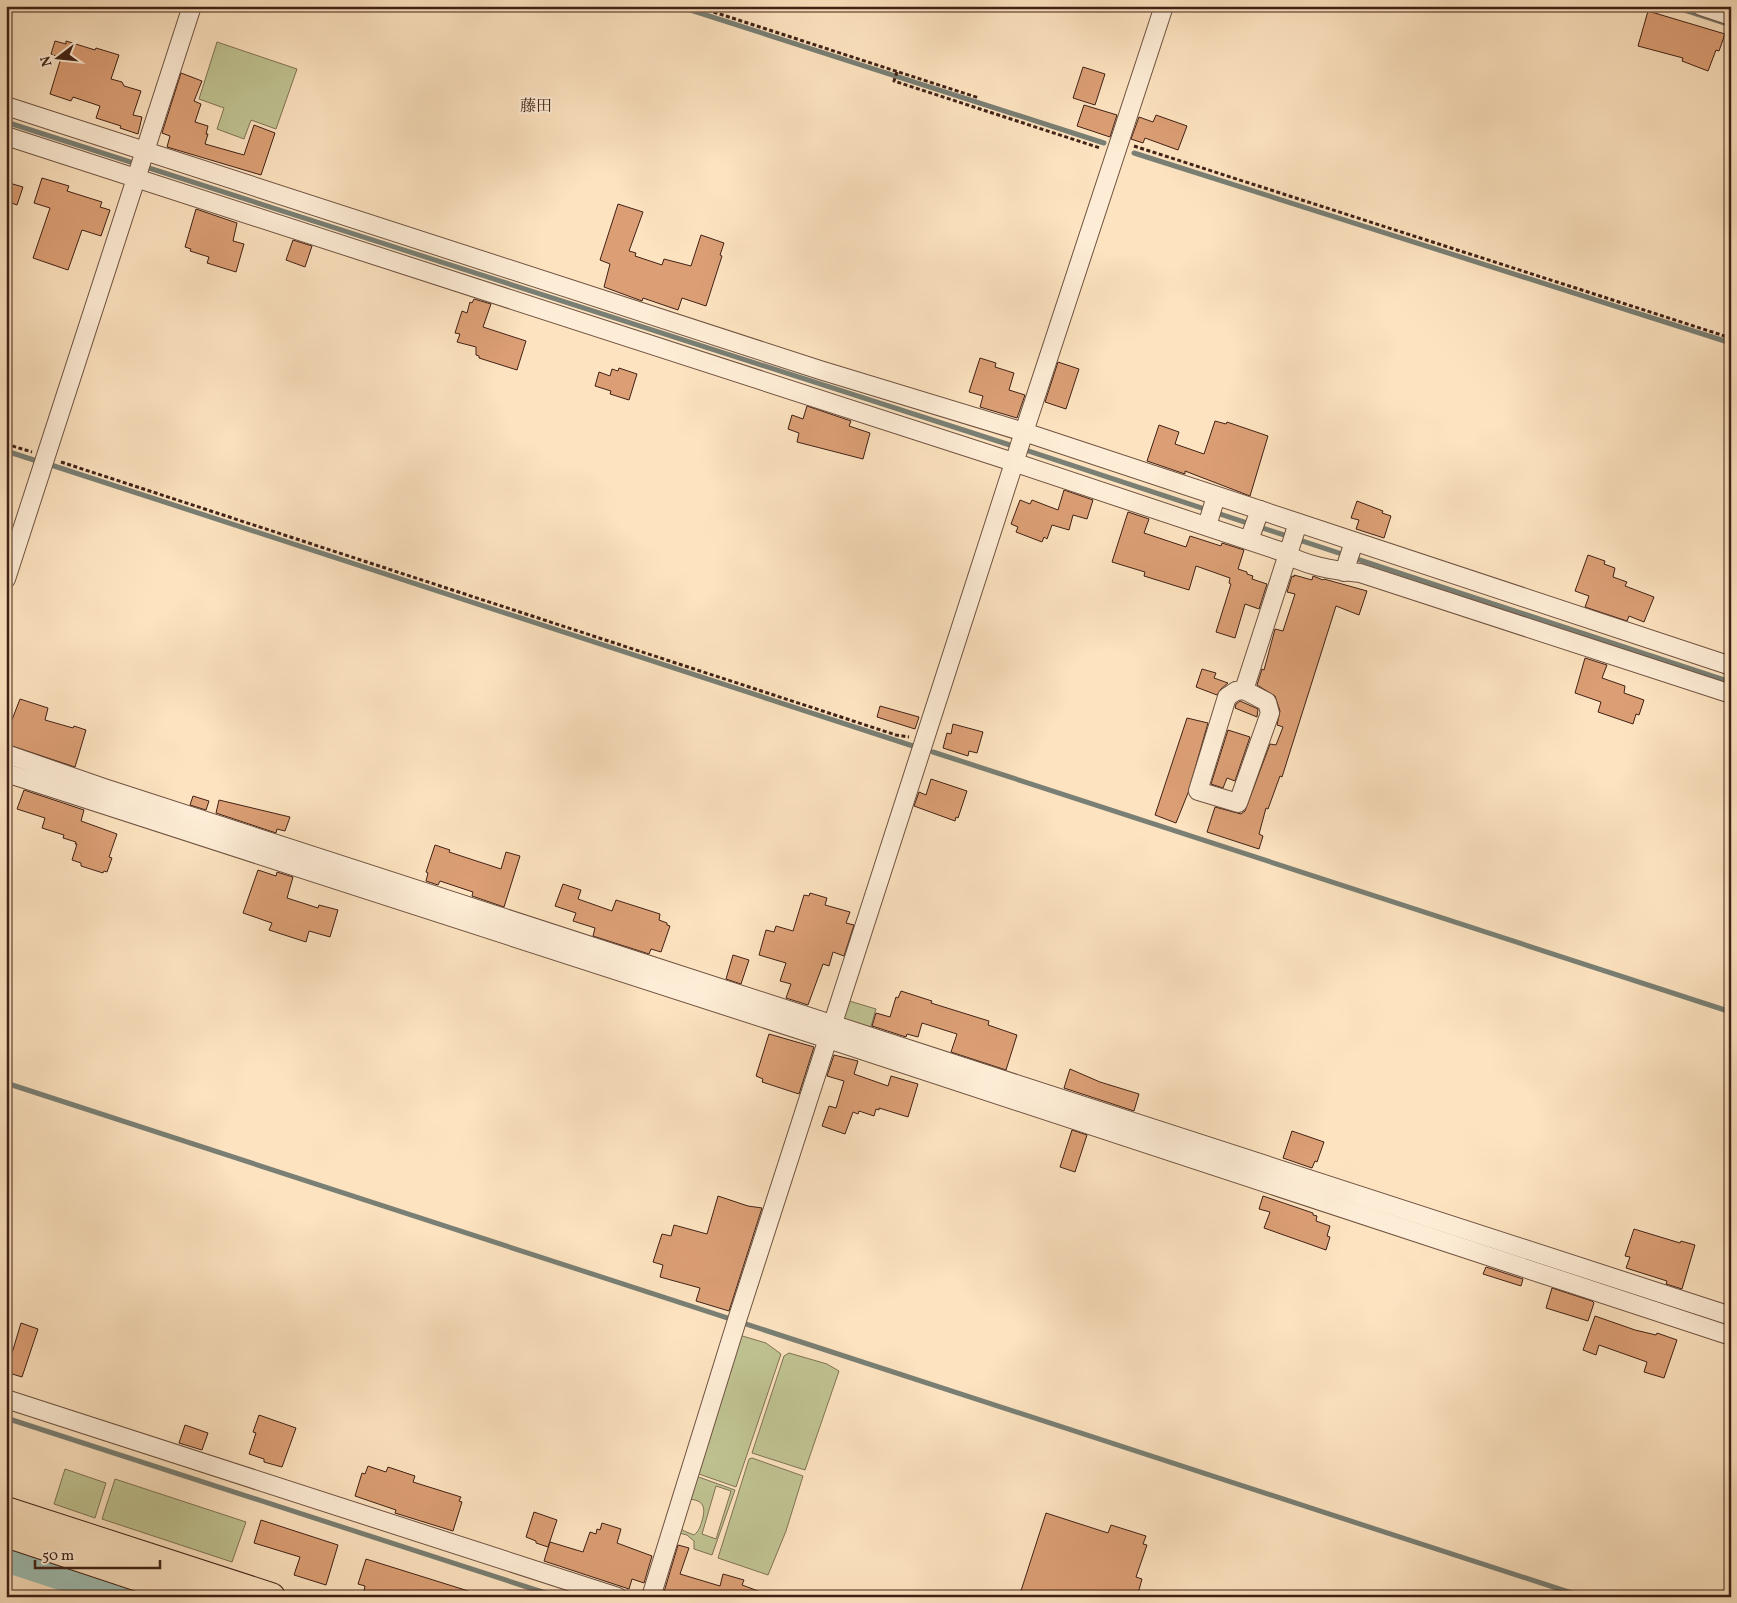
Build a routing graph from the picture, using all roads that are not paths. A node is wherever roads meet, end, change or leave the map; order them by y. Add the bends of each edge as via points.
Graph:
1 (192, 6) edge
2 (1164, 6) edge
3 (1701, 6) edge
4 (1731, 16) edge
5 (6, 106) edge
6 (6, 136) edge
7 (140, 164) junction
8 (1019, 447) junction
9 (1212, 511) junction
10 (1254, 525) junction
11 (1293, 538) junction
12 (1349, 557) junction
13 (6, 579) edge
14 (1731, 666) edge
15 (1244, 690) junction
16 (1731, 694) edge
17 (6, 754) edge
18 (6, 773) edge
19 (830, 1032) junction
20 (1731, 1316) edge
21 (1731, 1336) edge
22 (6, 1399) edge
23 (6, 1511) edge
24 (6, 1534) edge
25 (198, 1597) edge
26 (271, 1597) edge
27 (618, 1597) edge
28 (651, 1597) edge

1 - 7 street
2 - 8 street
3 - 4 street
5 - 7 street
6 - 7 street
7 - 8 street
7 - 8 street via 820,370
7 - 13 street
8 - 9 street
8 - 9 street
8 - 19 street
9 - 10 street
9 - 10 street
10 - 11 street
10 - 11 street via 1280,551
11 - 12 street
11 - 12 street via 1317,567
11 - 15 street
12 - 14 street
12 - 16 street via 1360,573
15 - 15 street via 1227,696 1198,791 1238,803 1270,713 1267,702
17 - 19 street
18 - 19 street
19 - 20 street
19 - 21 street
19 - 28 street
22 - 27 street
23 - 26 highway
24 - 25 highway

